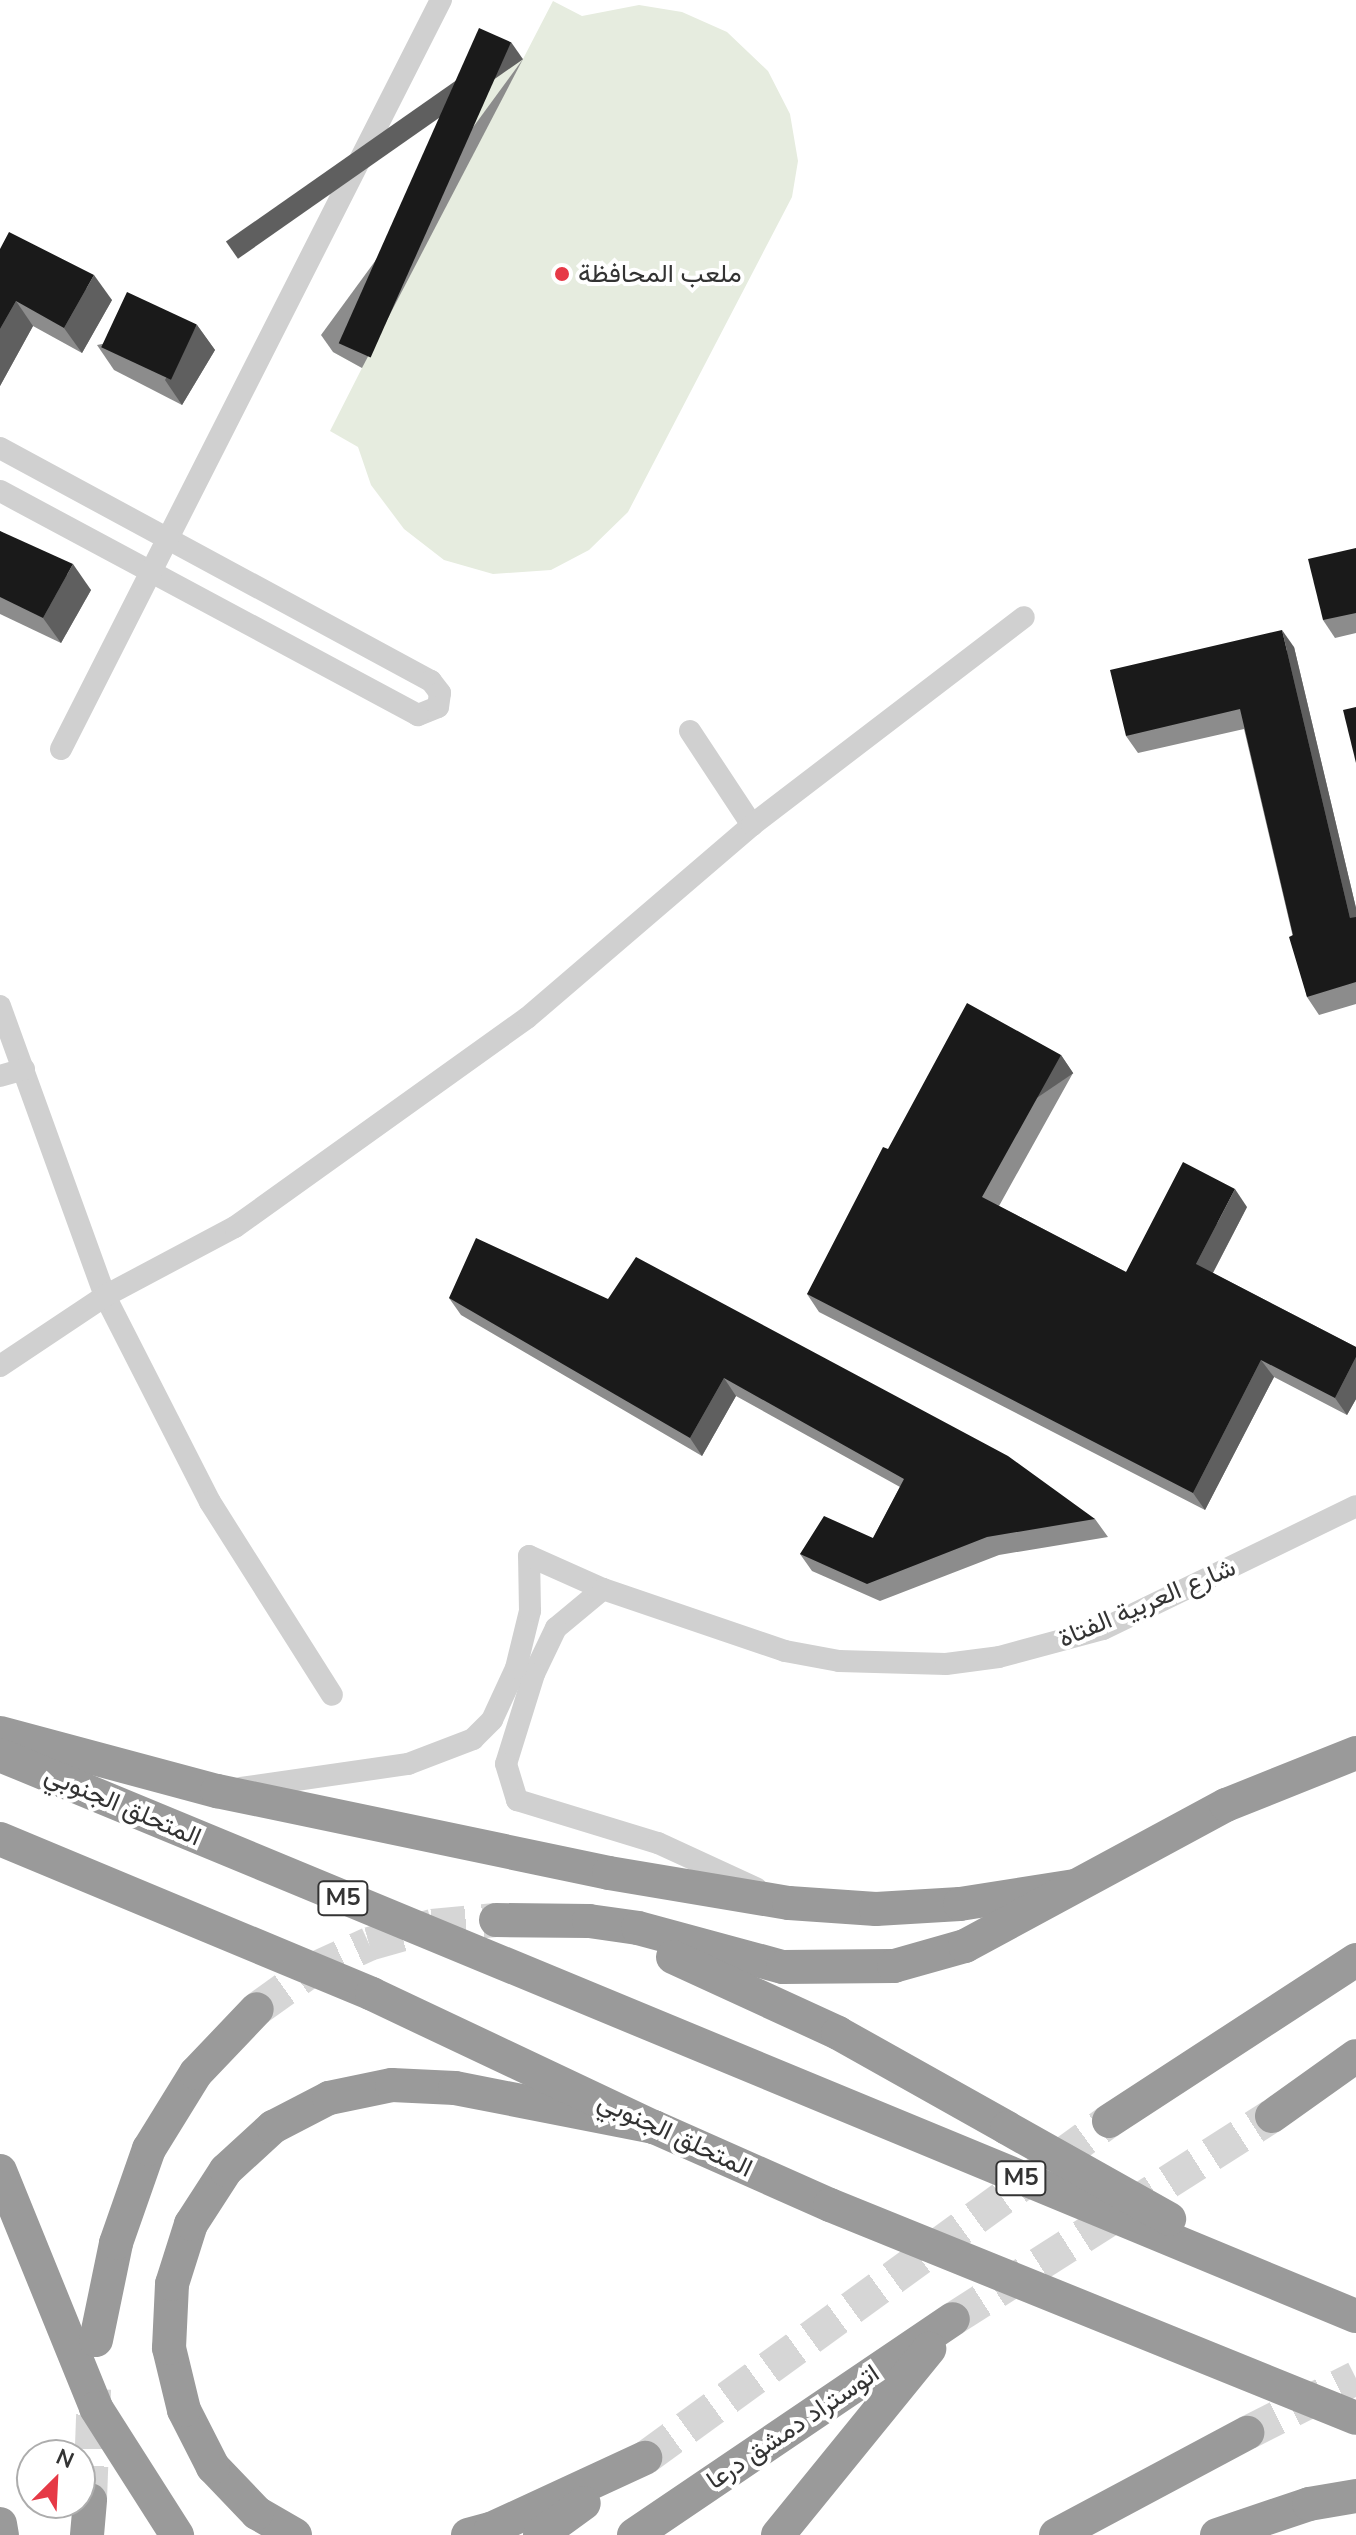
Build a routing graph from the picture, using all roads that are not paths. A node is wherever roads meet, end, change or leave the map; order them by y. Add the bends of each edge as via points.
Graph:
1 (441, 0) edge
2 (0, 448) edge
3 (0, 491) edge
4 (168, 542) junction
5 (152, 574) junction
6 (1024, 617) dead end
7 (690, 731) dead end
8 (61, 749) dead end
9 (752, 825) junction
10 (0, 1006) edge
11 (24, 1069) junction
12 (0, 1076) edge
13 (105, 1296) junction
14 (0, 1366) edge
15 (1356, 1506) edge
16 (603, 1589) junction
17 (525, 1671) junction
18 (332, 1695) dead end
19 (0, 1733) edge
20 (1356, 1753) edge
21 (0, 1755) edge
22 (1356, 1759) edge
23 (1316, 1771) junction
24 (217, 1791) junction
25 (0, 1839) edge
26 (1075, 1886) junction
27 (789, 1903) junction
28 (496, 1920) tunnel mouth
29 (589, 1921) junction
30 (1356, 1960) edge
31 (257, 2009) tunnel mouth
32 (1356, 2056) edge
33 (1272, 2116) tunnel mouth
34 (1109, 2121) tunnel mouth
35 (654, 2127) junction
36 (0, 2171) edge
37 (1276, 2283) junction
38 (1356, 2316) edge
39 (96, 2340) dead end
40 (1356, 2418) edge
41 (1247, 2433) tunnel mouth
42 (1356, 2496) edge
43 (0, 2524) edge
44 (2, 2535) edge
45 (177, 2535) edge
46 (295, 2535) edge
47 (468, 2535) edge
48 (540, 2535) edge
49 (634, 2535) edge
50 (778, 2535) edge
51 (1057, 2535) edge
52 (1217, 2535) edge

1 - 4 street
2 - 4 street
3 - 5 street
4 - 5 street
4 - 5 street via 431,681 440,693 438,707 418,715
5 - 8 street
6 - 9 street
7 - 9 street
9 - 13 street via 527,1018 235,1227
10 - 11 street
11 - 12 street
11 - 13 street
13 - 14 street
13 - 18 street via 210,1502
15 - 16 street, شارع العربية الفتاة via 1103,1629 1025,1651 946,1664 892,1665 785,1651
16 - 17 street, شارع العربية الفتاة via 556,1628
16 - 17 street, شارع العربية الفتاة via 529,1556
17 - 24 street, شارع العربية الفتاة via 473,1739 440,1754 374,1771
17 - 27 street, شارع العربية الفتاة via 506,1764 517,1800 658,1843
19 - 24 highway
20 - 23 highway
21 - 37 highway, المتحلق الجنوبي / M5, bridge
22 - 23 highway
23 - 26 highway via 1226,1805
24 - 27 highway via 609,1873
25 - 35 highway, المتحلق الجنوبي, bridge via 372,1994
26 - 27 highway via 960,1904 876,1909
26 - 29 highway via 965,1946 857,1970 783,1967 638,1928
28 - 29 highway
29 - 37 highway, bridge via 838,2033
30 - 34 highway
31 - 39 highway via 196,2073 149,2149 116,2243
32 - 33 highway
35 - 40 highway, المتحلق الجنوبي, bridge via 830,2205
35 - 46 highway via 455,2088 392,2085 329,2098 287,2120 226,2170 191,2224 172,2284 169,2348 184,2410 213,2467 257,2513
36 - 45 highway via 96,2408
37 - 38 highway, المتحلق الجنوبي / M5, bridge
41 - 51 highway
42 - 52 highway via 1257,2519
43 - 44 highway
47 - 48 highway via 645,2458
49 - 50 highway, اتوستراد دمشق درعا via 953,2319

